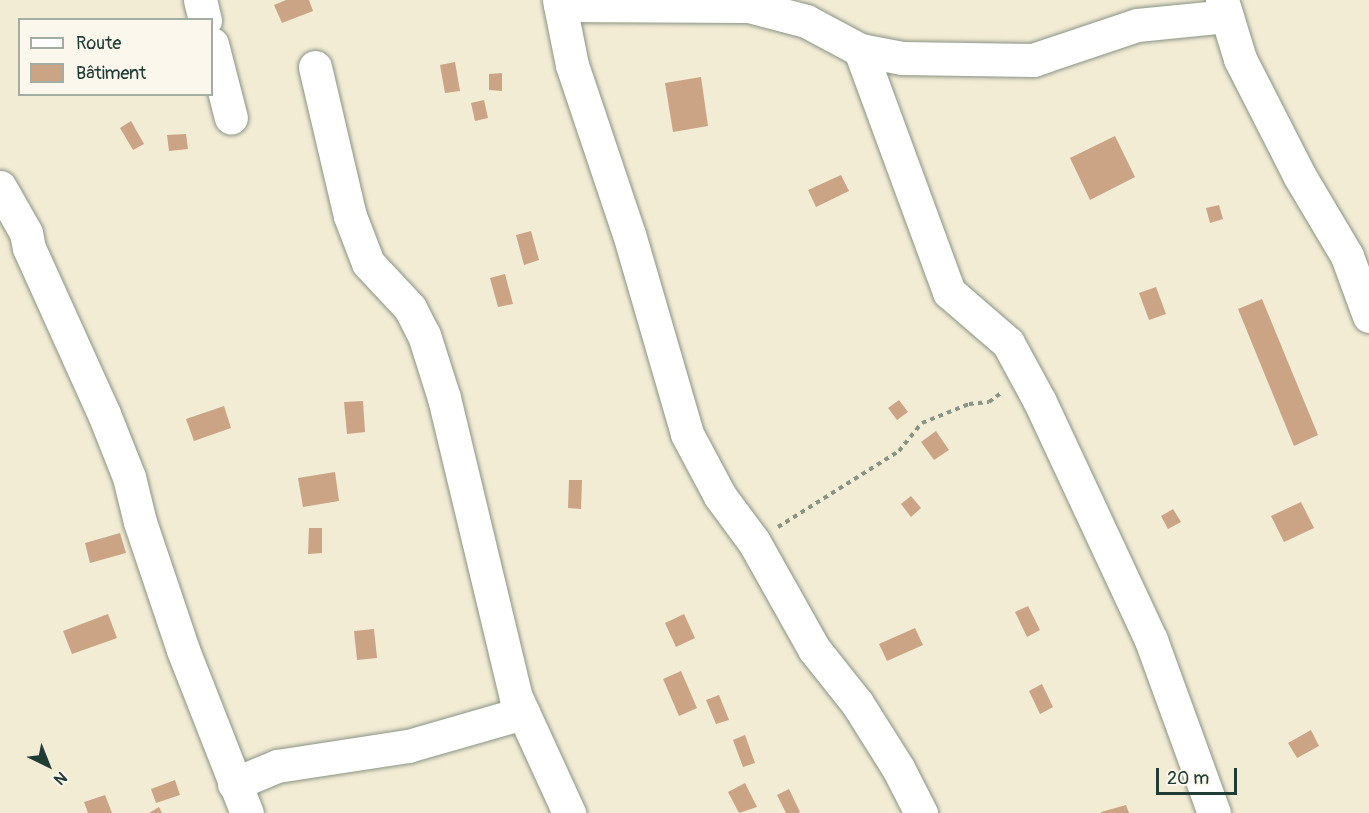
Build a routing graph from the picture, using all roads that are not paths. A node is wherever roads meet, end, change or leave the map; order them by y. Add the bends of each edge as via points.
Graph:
1 (200, 0) edge
2 (559, 2) edge
3 (1224, 8) edge
4 (204, 18) edge
5 (213, 48) edge
6 (860, 50) junction
7 (315, 67) dead end
8 (231, 118) dead end
9 (0, 187) edge
10 (1369, 316) edge
11 (523, 713) junction
12 (240, 799) edge
13 (569, 813) edge
14 (921, 813) edge
15 (1214, 813) edge

1 - 4 street
2 - 6 street via 749,6 806,21
2 - 14 street via 572,65 629,234 687,434 720,496 754,542 794,616 857,703
3 - 6 street via 1137,25 1033,60 902,58
3 - 10 street via 1240,59 1299,175 1347,256
5 - 8 street
6 - 15 street via 949,292 1008,344 1026,374 1151,640
7 - 11 street via 350,216 368,263 410,308 424,335 444,398 502,644
9 - 12 street via 26,233 129,477 183,650
11 - 12 street via 408,746 277,766
11 - 13 street

